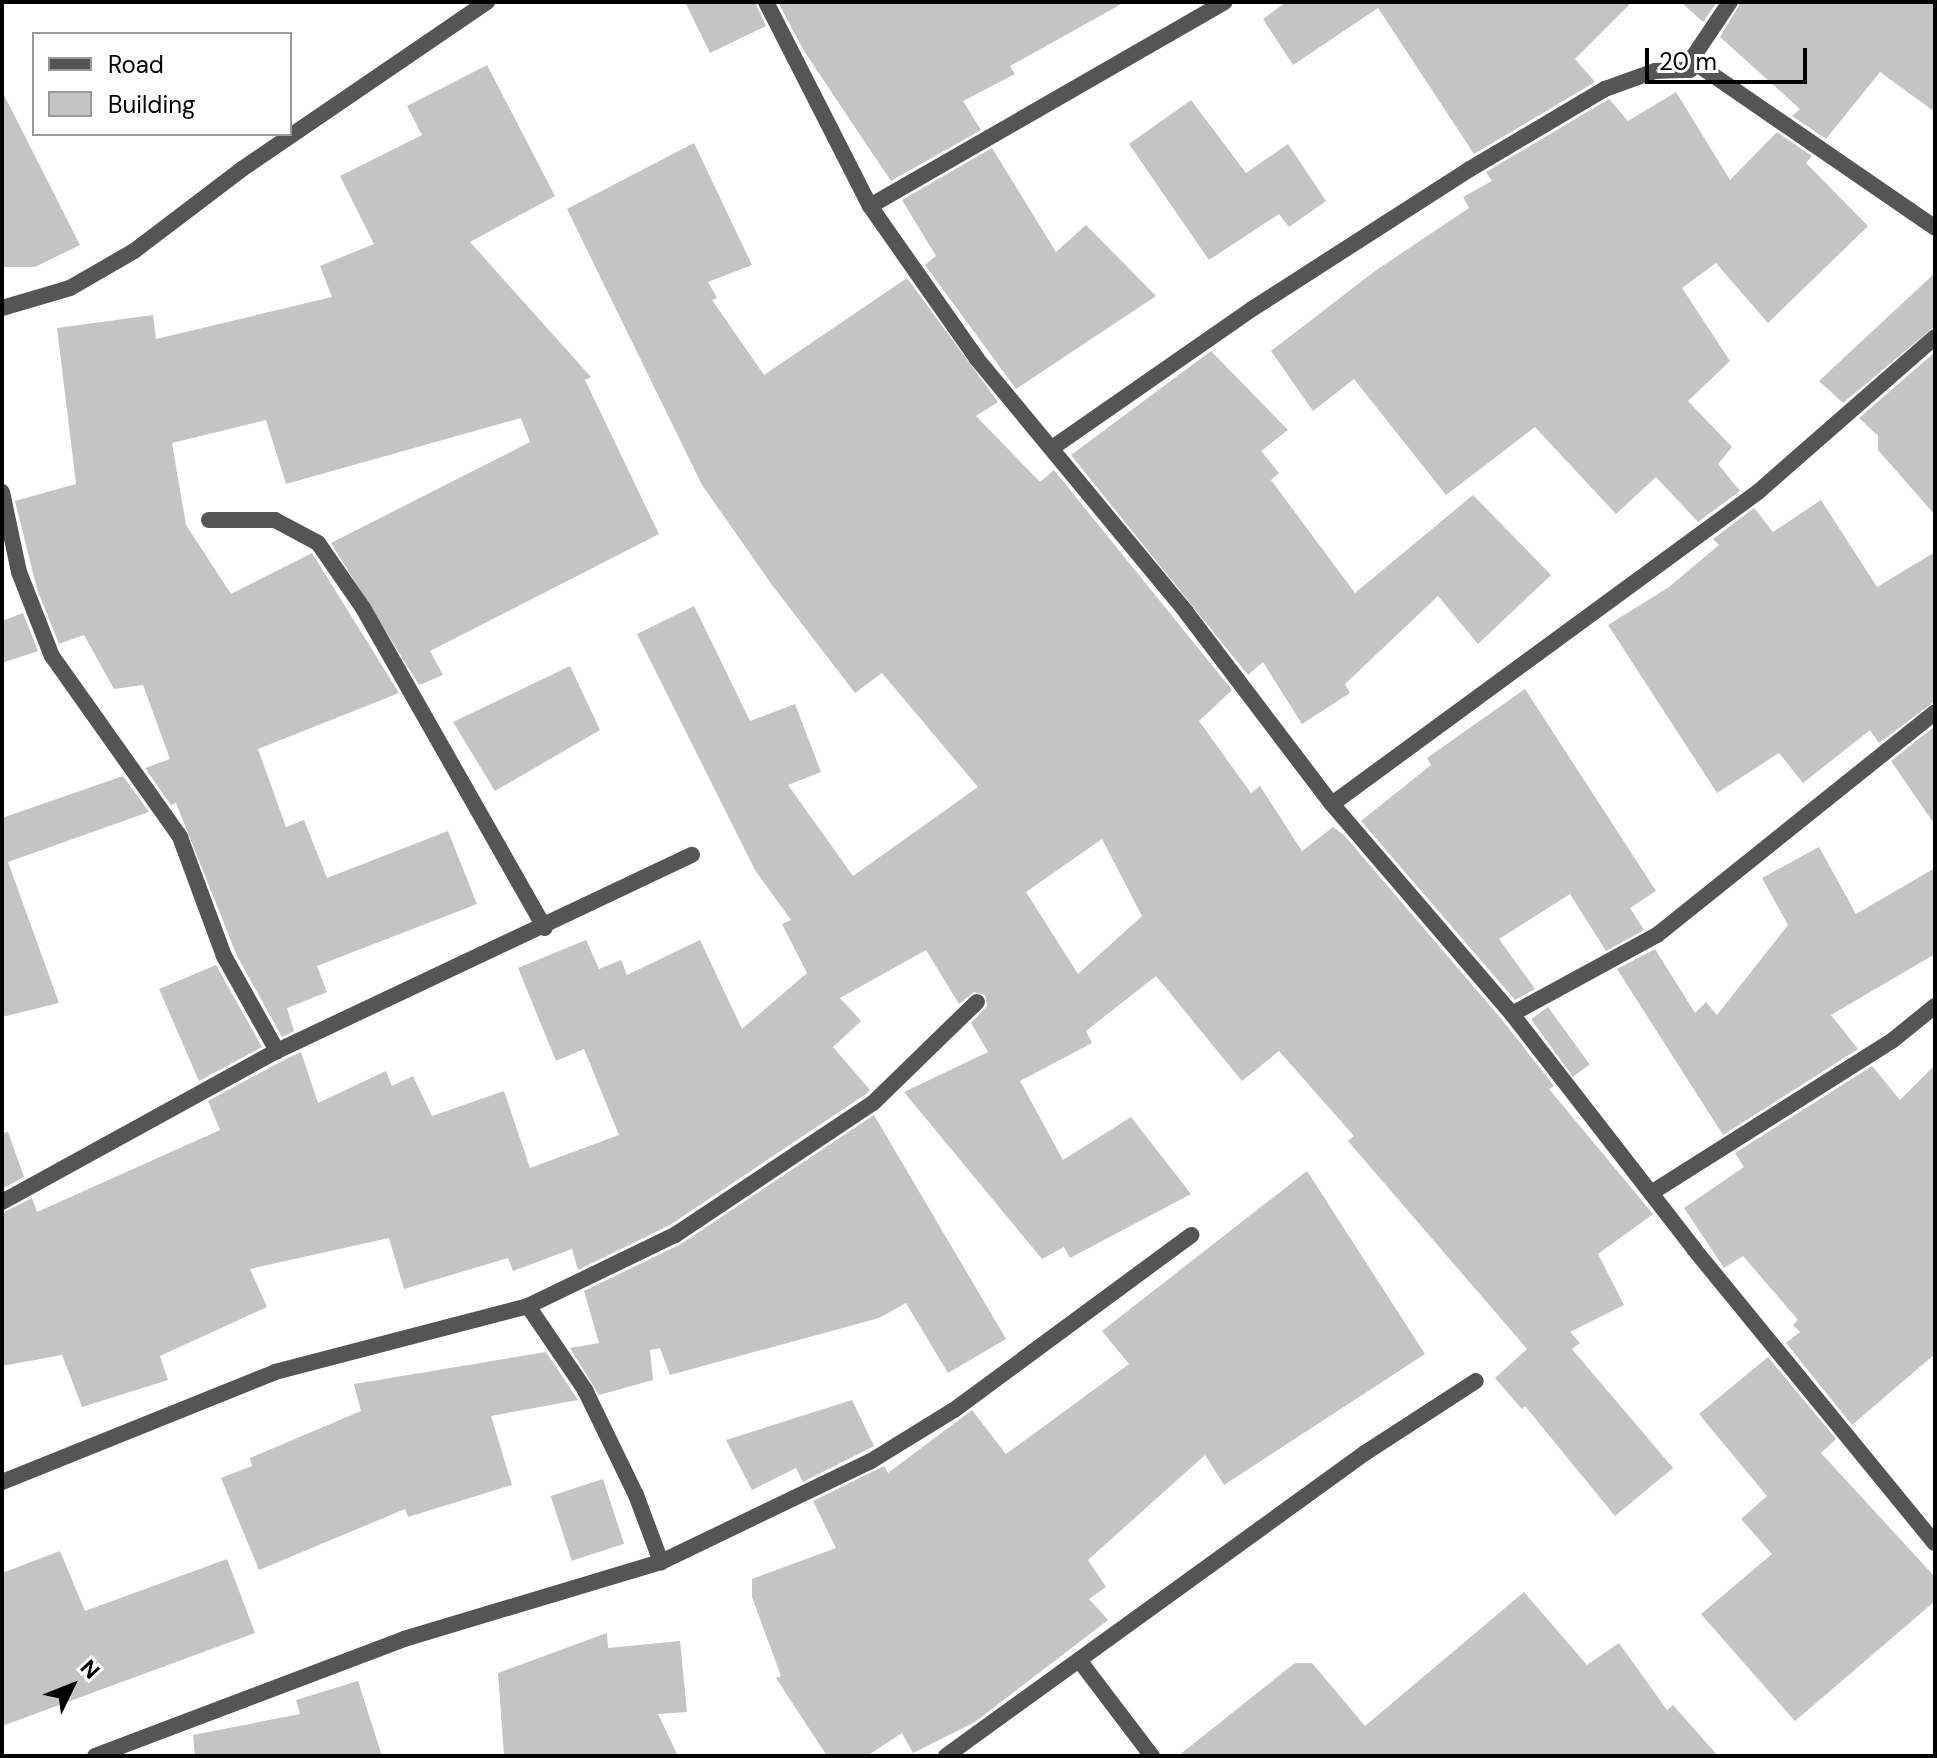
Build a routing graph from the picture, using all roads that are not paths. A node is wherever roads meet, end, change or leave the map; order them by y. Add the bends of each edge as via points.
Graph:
1 (487, 2) edge
2 (766, 2) edge
3 (1225, 2) edge
4 (1730, 2) edge
5 (1691, 60) junction
6 (292, 135) edge
7 (290, 136) edge
8 (870, 206) junction
9 (1935, 228) edge
10 (2, 308) edge
11 (1935, 337) edge
12 (1052, 448) junction
13 (2, 492) edge
14 (209, 520) dead end
15 (1935, 712) edge
16 (1332, 804) junction
17 (692, 855) dead end
18 (545, 928) junction
19 (977, 1002) dead end
20 (1935, 1006) edge
21 (1512, 1014) junction
22 (277, 1051) junction
23 (1651, 1193) junction
24 (2, 1202) edge
25 (1191, 1235) dead end
26 (528, 1306) junction
27 (1476, 1381) dead end
28 (2, 1482) edge
29 (1935, 1543) edge
30 (661, 1562) junction
31 (1079, 1660) junction
32 (95, 1756) edge
33 (946, 1756) edge
34 (1152, 1756) edge

1 - 6 street
2 - 8 street
3 - 8 street
4 - 5 street
5 - 9 street
5 - 12 street via 1690,70 1655,71 1605,89 1470,169 1252,309
7 - 10 street via 134,251 70,288
8 - 12 street via 977,359
11 - 16 street via 1758,492
12 - 16 street
13 - 22 street via 19,572 52,656 180,837 224,956
14 - 18 street via 275,520 318,543 363,608
15 - 21 street via 1657,935
16 - 21 street
17 - 18 street
18 - 22 street
19 - 26 street via 873,1103 675,1235
20 - 23 street via 1893,1040
21 - 23 street
22 - 24 street
23 - 29 street
25 - 30 street via 954,1410 895,1447
26 - 28 street via 275,1372
26 - 30 street via 585,1390 636,1495
27 - 31 street via 1365,1453
30 - 32 street via 404,1639
31 - 33 street
31 - 34 street

